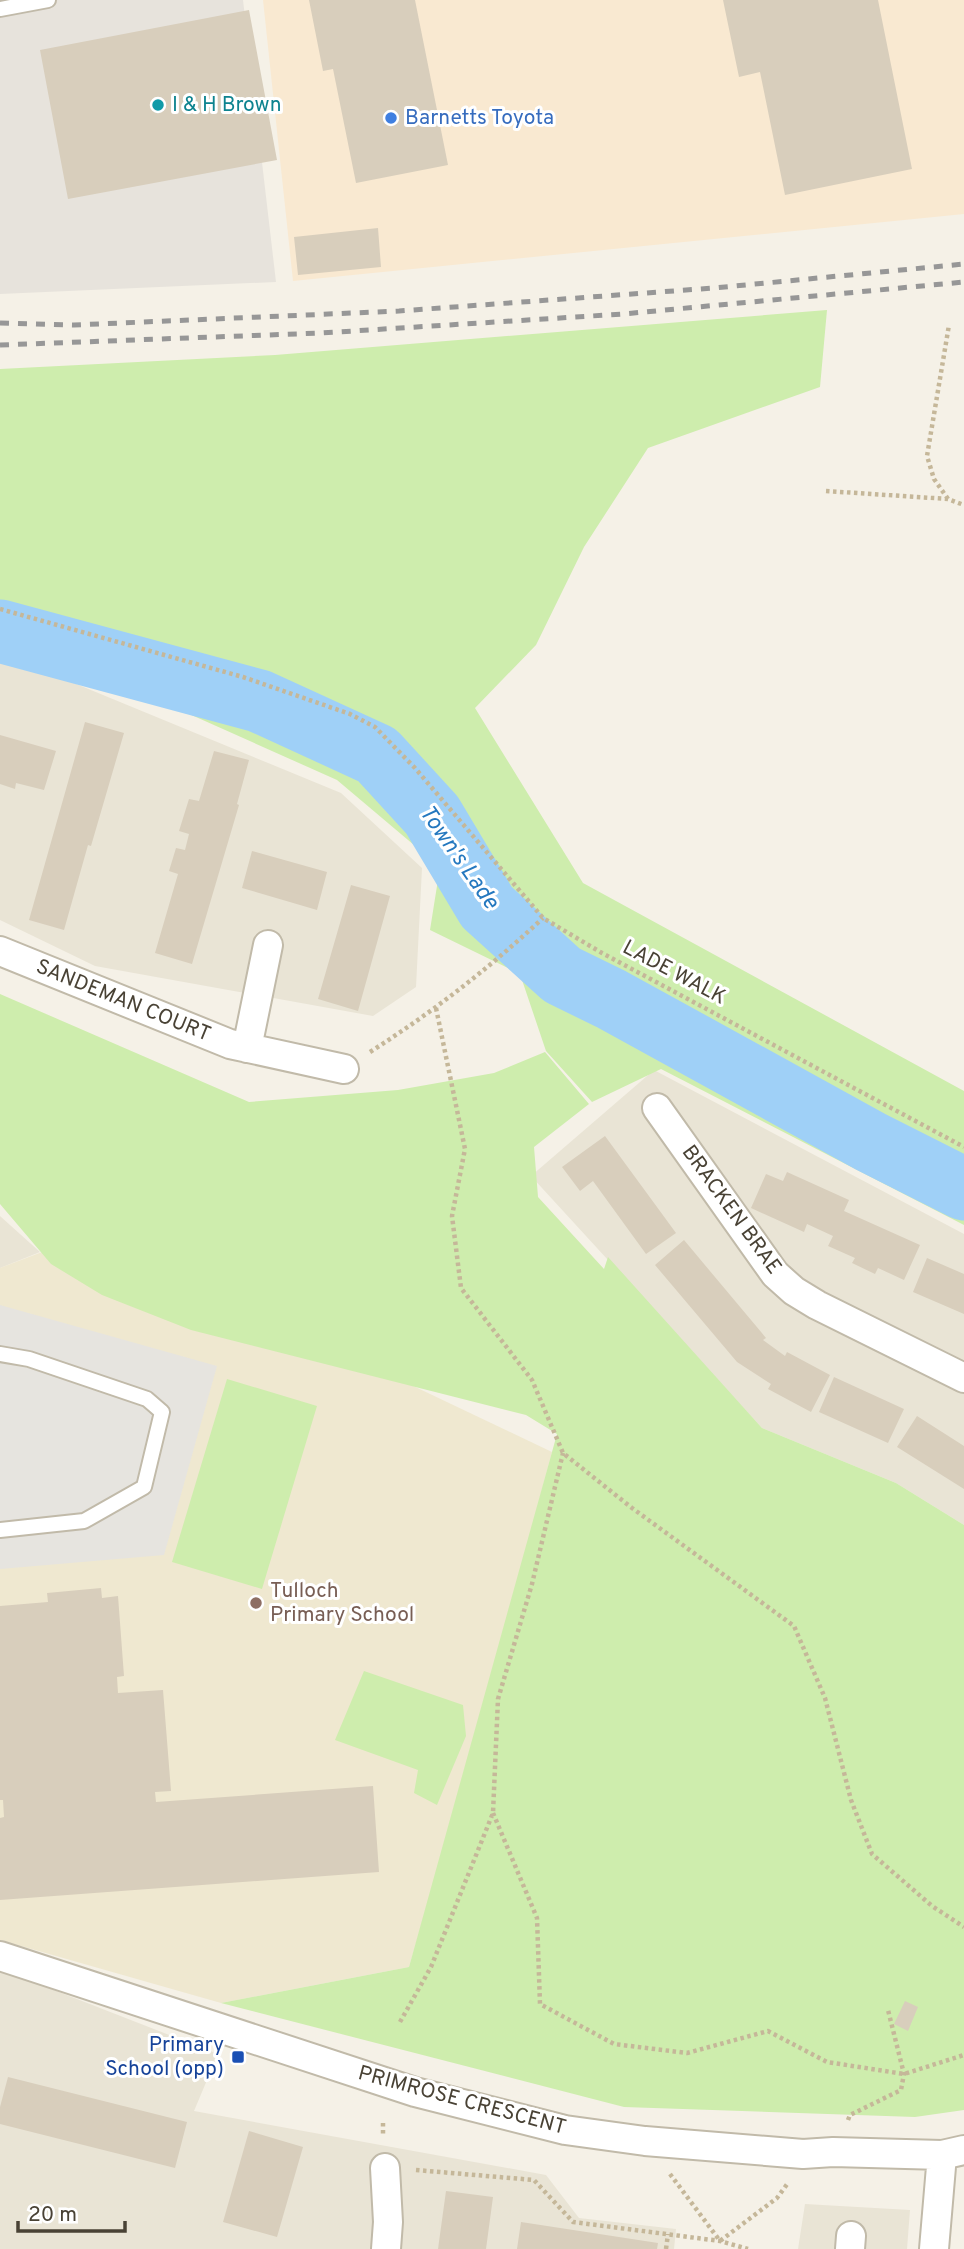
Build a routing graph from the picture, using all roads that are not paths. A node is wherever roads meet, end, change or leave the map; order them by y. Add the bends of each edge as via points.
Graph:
1 (48, 0) edge
2 (0, 9) edge
3 (268, 945) dead end
4 (0, 951) edge
5 (247, 1048) junction
6 (344, 1069) road end
7 (657, 1108) dead end
8 (0, 1354) edge
9 (964, 1378) edge
10 (0, 1530) edge
11 (0, 1956) edge
12 (953, 2152) edge
13 (386, 2168) road end
14 (386, 2249) edge
15 (934, 2249) edge

1 - 2 lane
3 - 5 street
4 - 5 street, SANDEMAN COURT
5 - 6 street, SANDEMAN COURT
7 - 9 street, BRACKEN BRAE via 775,1274 794,1291
8 - 10 lane via 29,1359 147,1399 162,1412 144,1487 84,1521
11 - 12 street, PRIMROSE CRESCENT via 415,2092 565,2130 803,2154
12 - 15 street
13 - 14 street

